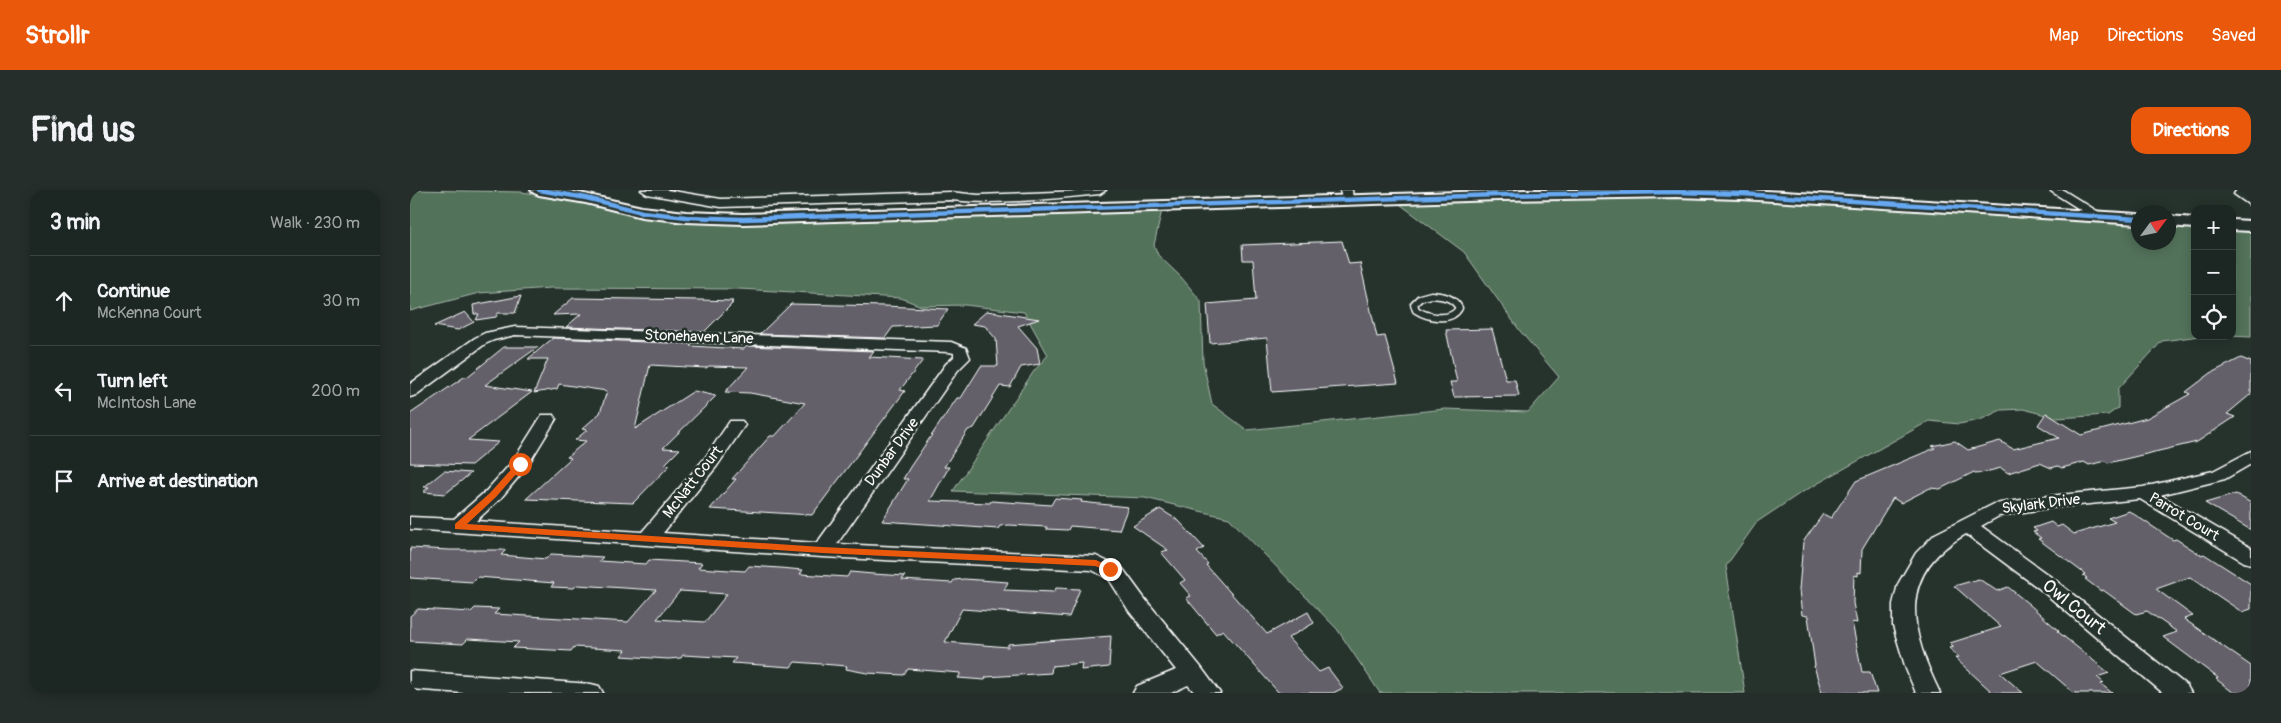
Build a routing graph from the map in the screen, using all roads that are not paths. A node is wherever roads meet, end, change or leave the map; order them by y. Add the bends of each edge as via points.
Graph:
1 (539, 190) edge
2 (648, 190) edge
3 (1100, 190) edge
4 (2055, 190) edge
5 (2251, 193) edge
6 (998, 194) edge
7 (1041, 194) edge
8 (837, 195) edge
9 (1346, 195) edge
10 (711, 202) junction
11 (2251, 202) edge
12 (2099, 216) junction
13 (686, 217) junction
14 (2131, 218) edge
15 (2176, 221) edge
16 (2191, 222) edge
17 (2236, 225) edge
18 (2251, 226) edge
19 (1438, 295) joint
20 (963, 354) joint
21 (418, 380) edge
22 (410, 392) edge
23 (548, 419) dead end
24 (736, 425) dead end
25 (2251, 456) edge
26 (2143, 493) junction
27 (410, 523) edge
28 (1966, 525) junction
29 (459, 526) junction
30 (648, 538) junction
31 (822, 550) junction
32 (2251, 557) edge
33 (1192, 672) junction
34 (410, 680) edge
35 (591, 693) edge
36 (1145, 693) edge
37 (1208, 693) edge
38 (1928, 693) edge
39 (2179, 693) edge

1 - 13 street via 642,212
2 - 10 street
3 - 7 street
4 - 12 street
5 - 11 street via 2240,194
6 - 7 street
6 - 8 street
8 - 10 street
9 - 12 street via 1676,192
9 - 13 street via 786,218
10 - 13 street
12 - 14 street
15 - 16 street
17 - 18 street
19 - 19 lane via 1420,298 1414,307 1432,317 1447,317 1457,312 1456,301
20 - 21 street, Stonehaven Lane via 951,347 515,331 485,338 443,368
20 - 31 street, Dunbar Drive
21 - 22 street, Stonehaven Lane
23 - 29 street via 520,464
24 - 30 street, McNatt Court via 711,462
25 - 26 street, Skylark Drive via 2219,475
26 - 28 street, Skylark Drive via 2000,508
26 - 32 street, Parrot Court
27 - 29 street
28 - 38 street, Skylark Drive via 1942,539 1923,558 1908,584 1904,626
28 - 39 street, Owl Court via 2050,587
29 - 30 street
30 - 31 street
31 - 33 street via 1096,563 1110,569 1120,580
33 - 36 street
33 - 37 street
34 - 35 street

